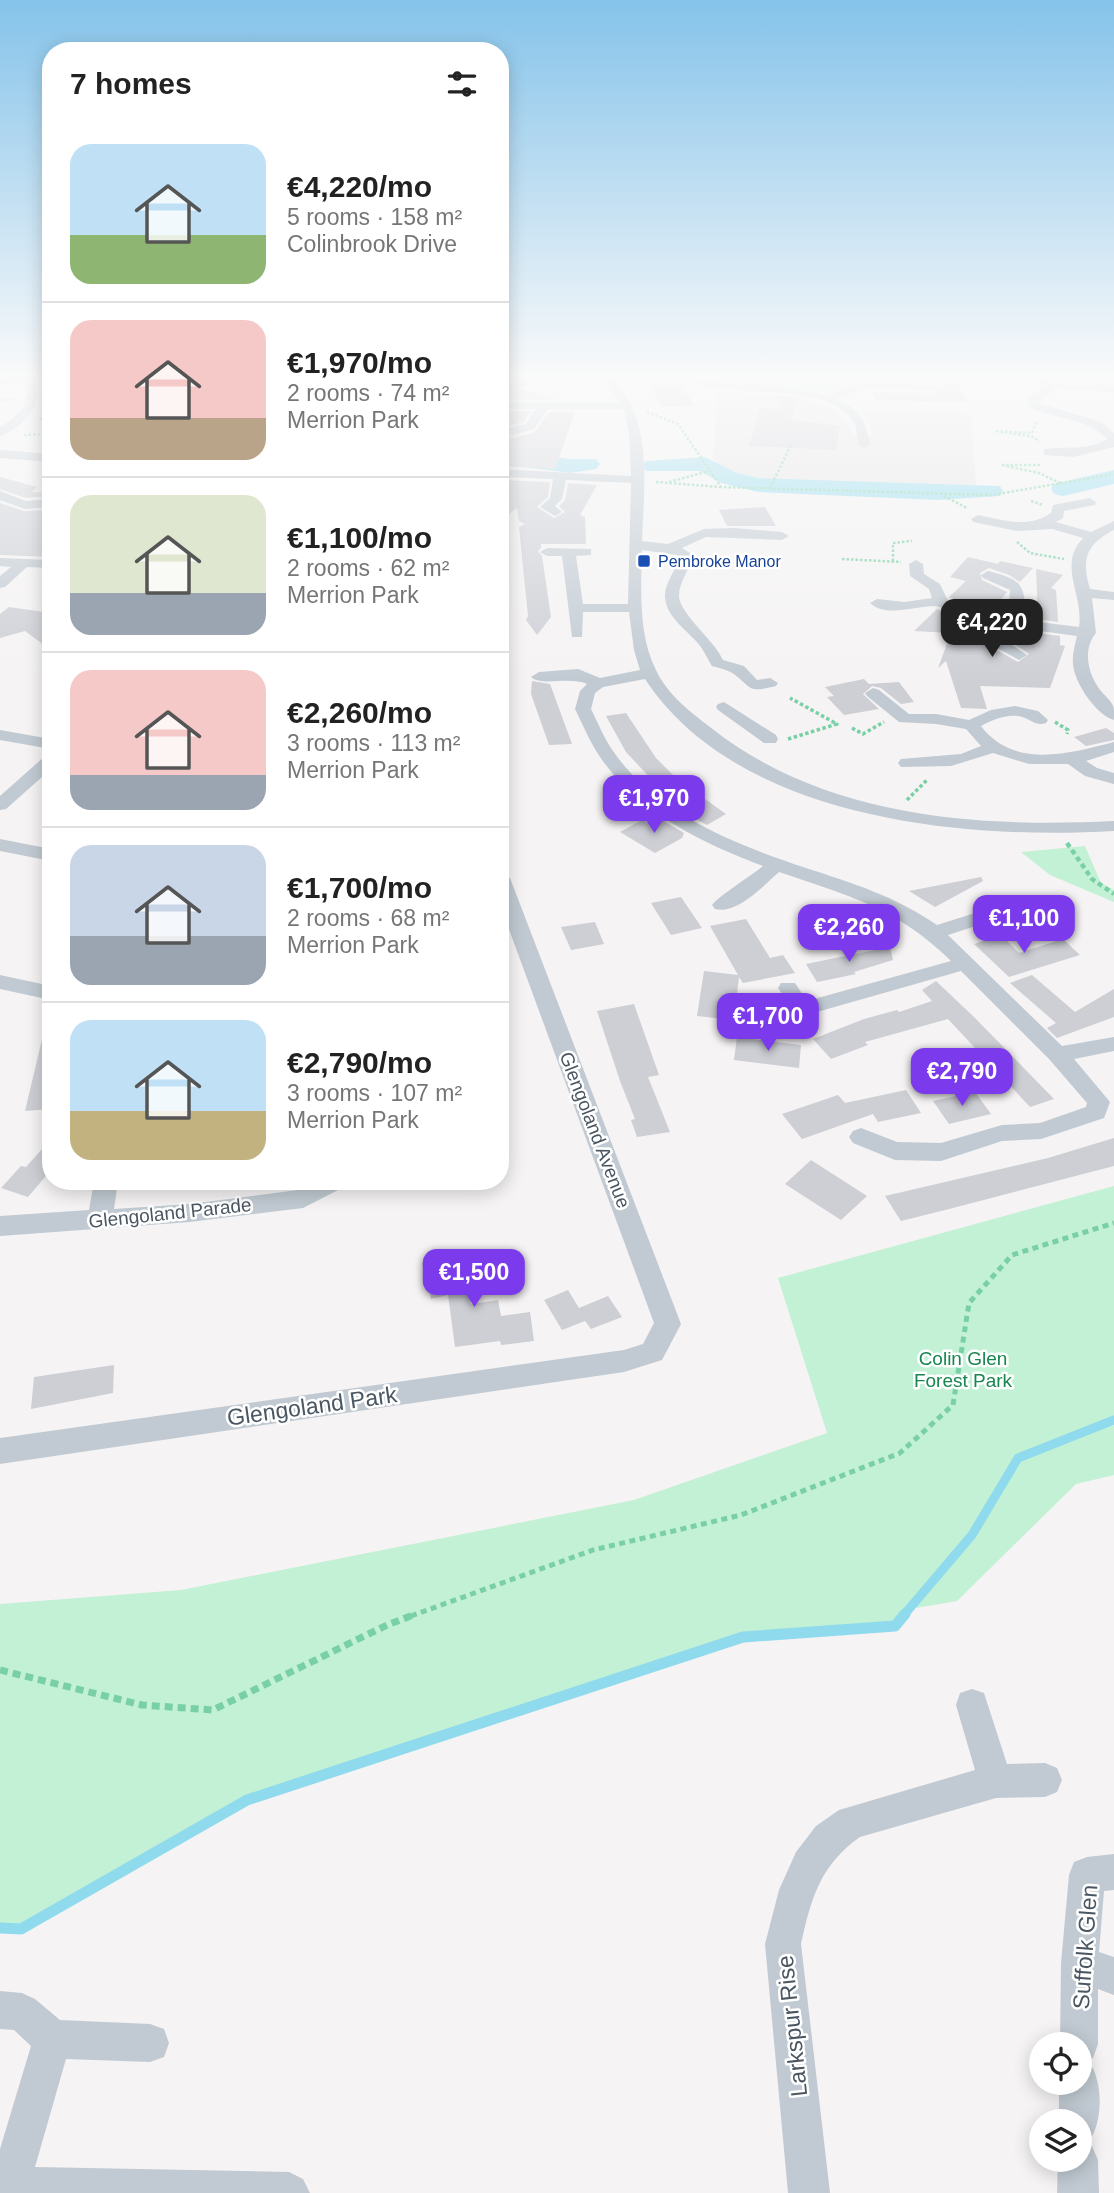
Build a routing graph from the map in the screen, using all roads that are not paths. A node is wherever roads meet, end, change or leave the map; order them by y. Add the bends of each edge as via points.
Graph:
1 (560, 479) edge
2 (609, 479) edge
3 (643, 481) joint
4 (0, 495) edge
5 (1090, 502) dead end
6 (42, 504) edge
7 (527, 509) dead end
8 (978, 519) road end
9 (1044, 524) junction
10 (1114, 525) edge
11 (782, 536) dead end
12 (1092, 536) junction
13 (636, 545) junction
14 (670, 548) junction
15 (547, 552) dead end
16 (568, 552) junction
17 (586, 552) dead end
18 (0, 562) edge
19 (22, 564) junction
20 (42, 564) edge
21 (913, 572) road end
22 (988, 575) dead end
23 (0, 584) edge
24 (1085, 593) junction
25 (1114, 596) edge
26 (941, 601) junction
27 (877, 603) dead end
28 (576, 608) junction
29 (636, 608) junction
30 (994, 621) junction
31 (1014, 623) junction
32 (1088, 633) junction
33 (577, 634) dead end
34 (1019, 655) dead end
35 (649, 673) junction
36 (539, 677) dead end
37 (598, 682) junction
38 (770, 682) dead end
39 (1093, 690) junction
40 (1114, 691) edge
41 (873, 693) dead end
42 (994, 699) dead end
43 (1040, 700) dead end
44 (1018, 704) junction
45 (724, 706) dead end
46 (1114, 715) edge
47 (1040, 720) dead end
48 (971, 725) junction
49 (764, 734) joint
50 (0, 735) edge
51 (42, 742) edge
52 (719, 745) junction
53 (992, 747) junction
54 (1114, 747) edge
55 (1072, 759) junction
56 (907, 763) dead end
57 (42, 768) edge
58 (1114, 779) edge
59 (0, 805) edge
60 (1114, 826) edge
61 (0, 845) edge
62 (42, 853) edge
63 (776, 865) junction
64 (509, 902) edge
65 (722, 905) dead end
66 (1058, 920) dead end
67 (934, 933) junction
68 (964, 964) junction
69 (0, 982) edge
70 (788, 988) dead end
71 (42, 991) edge
72 (1114, 1044) edge
73 (1057, 1054) junction
74 (861, 1137) dead end
75 (105, 1190) edge
76 (319, 1190) edge
77 (100, 1222) junction
78 (0, 1226) edge
79 (624, 1361) joint
80 (0, 1451) edge
81 (972, 1704) dead end
82 (996, 1780) junction
83 (1045, 1780) dead end
84 (1114, 1872) edge
85 (1080, 1963) junction
86 (1114, 1976) edge
87 (0, 2010) edge
88 (1079, 2032) edge
89 (52, 2039) junction
90 (150, 2043) dead end
91 (1078, 2172) edge
92 (5, 2187) edge
93 (267, 2193) edge
94 (289, 2193) edge
95 (809, 2193) edge
96 (1078, 2193) edge

1 - 7 street via 550,510
2 - 3 street
3 - 13 street
4 - 6 street via 25,505
5 - 9 street via 1058,508 1058,515
8 - 9 street via 1017,534
9 - 12 street
10 - 12 street
11 - 14 street via 704,533
12 - 24 street via 1082,546 1077,562
13 - 14 street
13 - 29 street
14 - 38 street via 685,557 673,590 674,610 706,640 717,663 738,669 753,685
15 - 16 street
16 - 17 street
16 - 28 street
18 - 19 street
19 - 20 street
19 - 23 street
21 - 26 street via 935,587
22 - 31 street via 1009,581 1019,591
24 - 25 street
24 - 32 street
26 - 27 street via 905,606
26 - 30 street
28 - 29 street
28 - 33 street
29 - 35 street
30 - 31 street
30 - 34 street via 997,641
31 - 32 street
32 - 39 street via 1080,662
35 - 37 street
35 - 52 street via 679,710
36 - 37 street via 578,674
37 - 63 street via 588,691 583,709 608,757 637,787 688,826
39 - 40 street
39 - 46 street
41 - 48 street via 905,719
42 - 44 street
43 - 44 street
44 - 47 street
44 - 48 street
45 - 49 street
48 - 53 street
49 - 52 street
50 - 51 street
52 - 60 street via 790,782 862,806 958,824 1060,830
53 - 55 street via 1029,758
53 - 56 street via 972,757 931,757
54 - 55 street
55 - 58 street via 1091,772
57 - 59 street
61 - 62 street
63 - 65 street
63 - 67 street via 886,900
64 - 79 street, Glengoland Avenue via 668,1324 652,1352
66 - 67 street via 1023,904
67 - 68 street
68 - 70 street via 793,1013
68 - 73 street
69 - 71 street
72 - 73 street
73 - 74 street via 1099,1102 1096,1112 1041,1131 1002,1133 941,1152 895,1151
75 - 77 street
76 - 77 street, Glengoland Parade via 303,1199
77 - 78 street, Glengoland Parade
79 - 80 street, Glengoland Park
81 - 82 street
82 - 83 street, Larkspur Rise
82 - 95 street, Larkspur Rise via 850,1822 828,1838 809,1865 792,1903 783,1944
84 - 85 street, Suffolk Glen via 1087,1875
85 - 86 street
85 - 88 street, Suffolk Glen
87 - 89 street via 22,2011
89 - 90 street
89 - 92 street
91 - 96 street
92 - 93 street
93 - 94 street

